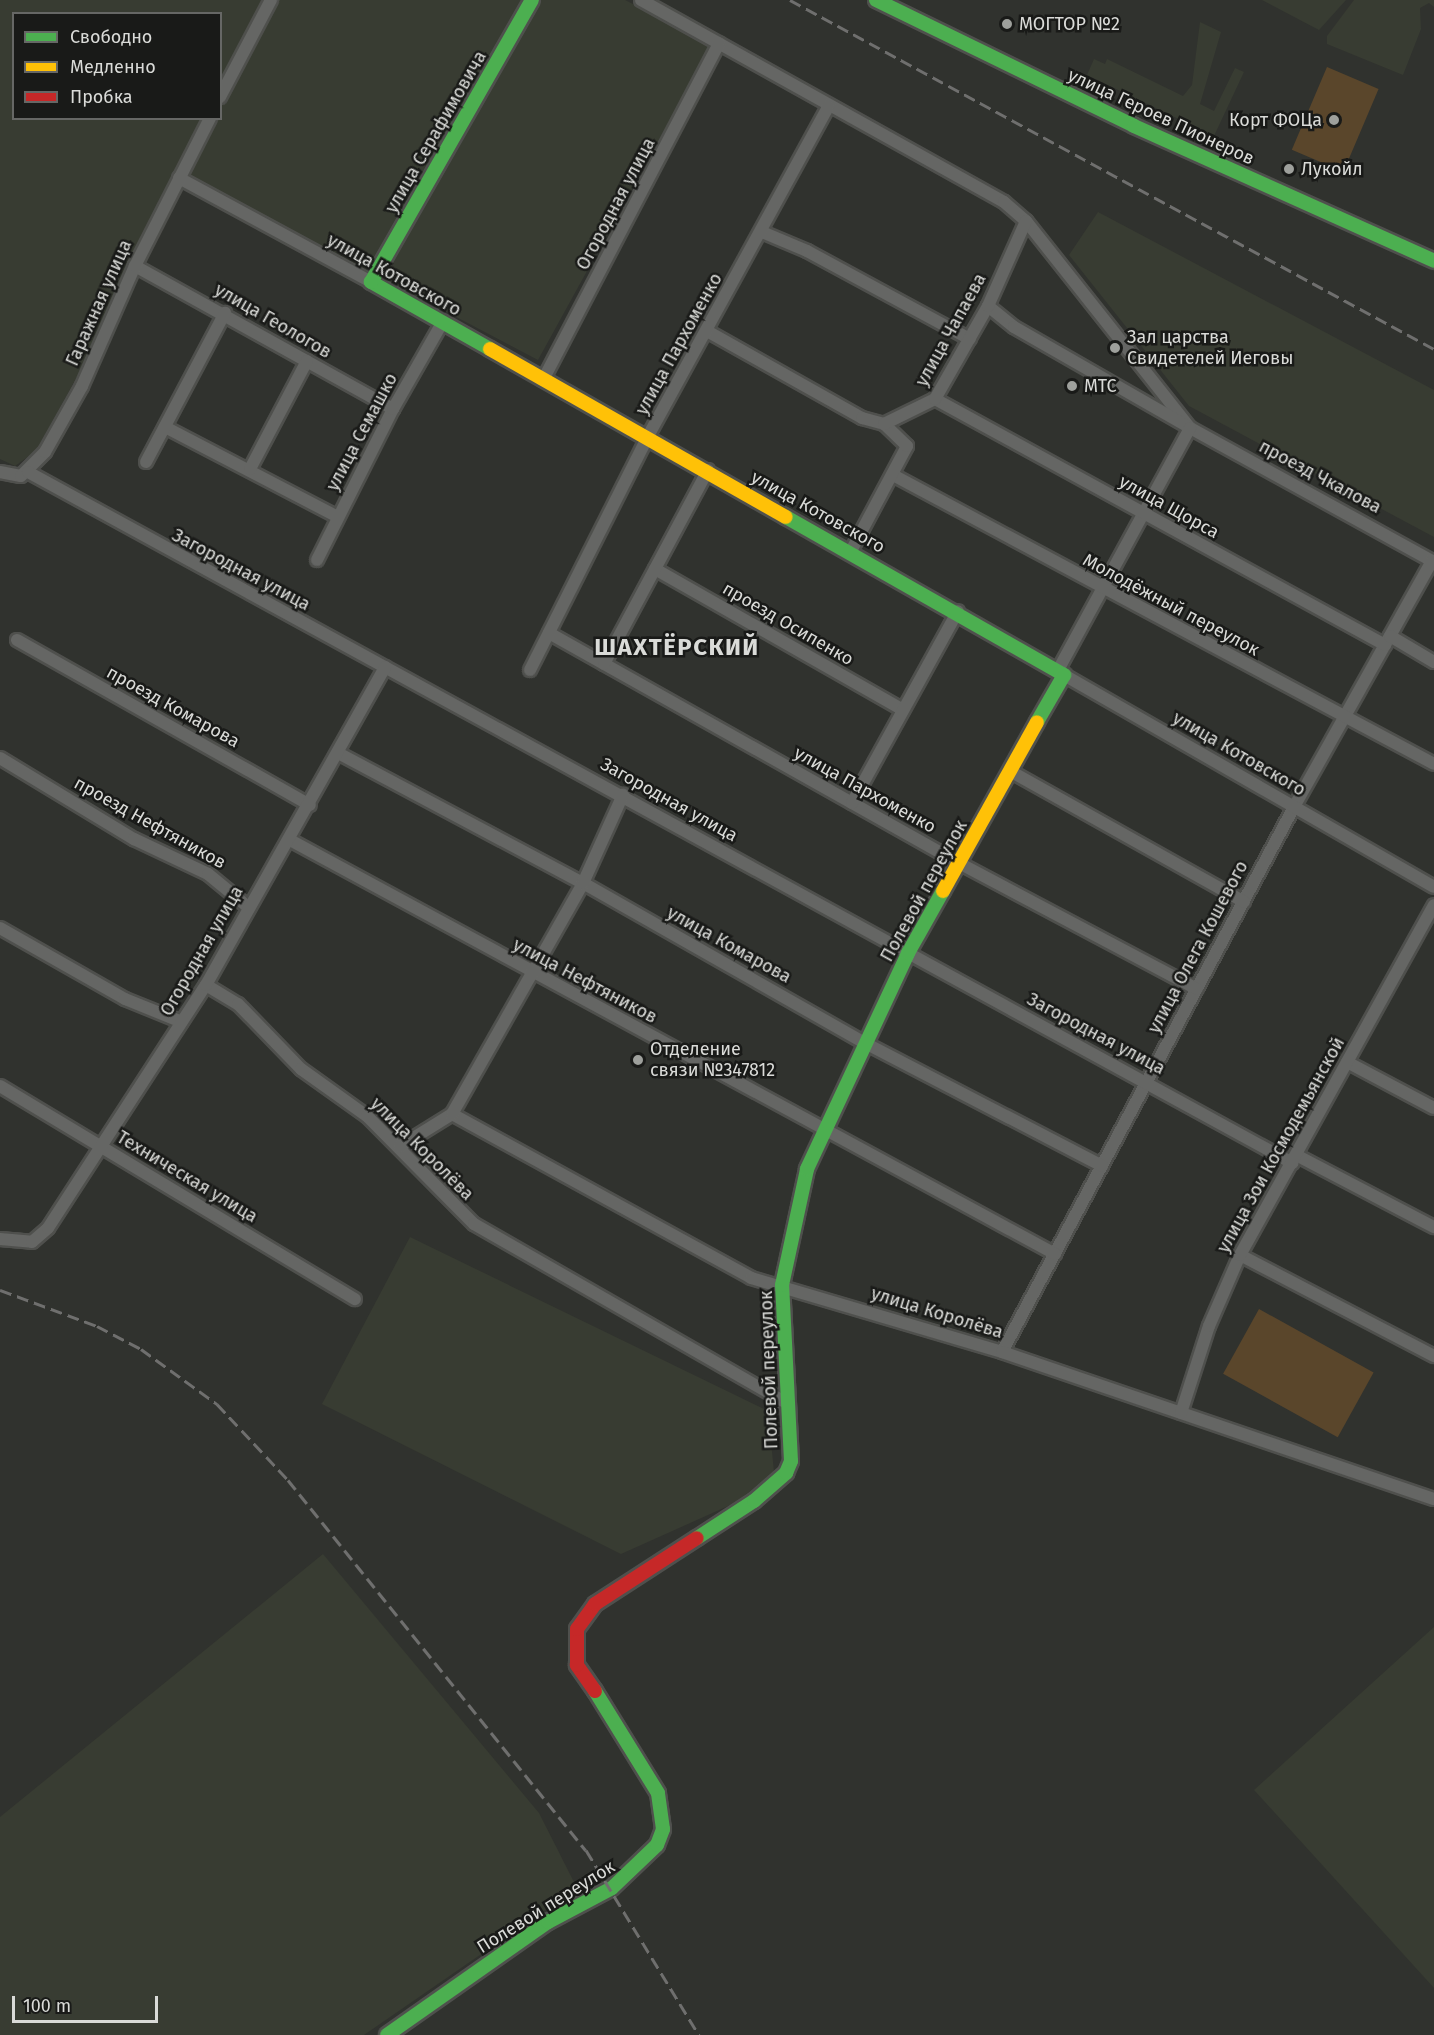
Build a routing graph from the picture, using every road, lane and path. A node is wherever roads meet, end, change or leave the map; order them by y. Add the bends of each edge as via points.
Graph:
1 (271, 0) edge
2 (532, 0) edge
3 (641, 0) edge
4 (876, 0) edge
5 (719, 43) junction
6 (222, 93) edge
7 (829, 106) junction
8 (209, 120) edge
9 (179, 178) junction
10 (1026, 221) junction
11 (762, 232) junction
12 (1434, 261) edge
13 (135, 266) junction
14 (371, 282) junction
15 (988, 306) junction
16 (225, 313) junction
17 (442, 323) junction
18 (707, 331) junction
19 (970, 339) junction
20 (307, 361) junction
21 (543, 380) junction
22 (935, 399) junction
23 (393, 409) junction
24 (884, 424) junction
25 (165, 427) junction
26 (1190, 428) junction
27 (648, 436) junction
28 (146, 462) dead end
29 (250, 469) junction
30 (708, 470) junction
31 (0, 472) edge
32 (28, 472) junction
33 (893, 475) junction
34 (1142, 513) junction
35 (338, 517) junction
36 (851, 551) junction
37 (317, 560) dead end
38 (1432, 561) edge
39 (655, 569) junction
40 (1100, 588) junction
41 (958, 611) junction
42 (549, 633) junction
43 (17, 640) dead end
44 (1387, 641) junction
45 (1434, 662) edge
46 (604, 664) junction
47 (385, 667) junction
48 (530, 670) dead end
49 (1061, 672) junction
50 (903, 710) junction
51 (1346, 719) junction
52 (340, 754) junction
53 (0, 758) edge
54 (1434, 764) edge
55 (1010, 771) junction
56 (624, 795) junction
57 (852, 803) junction
58 (310, 805) junction
59 (1294, 807) junction
60 (290, 840) junction
61 (959, 863) junction
62 (583, 883) junction
63 (1434, 887) edge
64 (1244, 902) junction
65 (1434, 904) edge
66 (248, 907) junction
67 (0, 928) edge
68 (909, 953) junction
69 (532, 971) junction
70 (206, 985) junction
71 (1197, 989) junction
72 (182, 1022) junction
73 (865, 1043) junction
74 (1347, 1062) junction
75 (1146, 1081) junction
76 (0, 1086) edge
77 (1434, 1108) edge
78 (452, 1114) junction
79 (821, 1131) junction
80 (99, 1144) junction
81 (399, 1147) junction
82 (1294, 1159) junction
83 (1102, 1166) junction
84 (1434, 1227) edge
85 (0, 1239) edge
86 (1054, 1254) junction
87 (1240, 1255) junction
88 (782, 1286) junction
89 (355, 1299) dead end
90 (1002, 1352) junction
91 (1434, 1356) edge
92 (787, 1403) junction
93 (1181, 1413) junction
94 (1434, 1499) edge
95 (387, 2035) edge

1 - 6 street
2 - 14 street, улица Серафимовича
3 - 5 street
4 - 12 street, улица Героев Пионеров via 1134,126
5 - 7 street
5 - 21 street, Огородная улица
7 - 10 street via 973,183
7 - 11 street, улица Пархоменко
8 - 9 street, Гаражная улица
9 - 13 street, Гаражная улица
9 - 14 street, улица Котовского
10 - 15 street, улица Чапаева
10 - 26 street, проезд Чкалова
11 - 18 street, улица Пархоменко
11 - 19 street via 807,250
13 - 16 street, улица Геологов
13 - 32 street, Гаражная улица via 82,386 45,452
14 - 17 street, улица Котовского
15 - 19 street, улица Чапаева
15 - 26 street, проезд Чкалова via 1014,327
16 - 20 street, улица Геологов
16 - 25 street
17 - 21 street, улица Котовского
17 - 23 street, улица Семашко
18 - 24 street via 862,418
18 - 27 street, улица Пархоменко
19 - 22 street, улица Чапаева
20 - 23 street, улица Геологов
20 - 29 street
21 - 27 street, улица Котовского
22 - 24 street, улица Чапаева
22 - 34 street, улица Щорса
23 - 35 street, улица Семашко
24 - 33 street via 907,446
25 - 28 street
25 - 29 street
26 - 34 street, Полевой переулок
26 - 38 street, проезд Чкалова
27 - 30 street, улица Котовского
27 - 42 street, улица Пархоменко
29 - 35 street
30 - 36 street, улица Котовского
30 - 39 street
31 - 32 street via 13,476
32 - 47 street, Загородная улица
33 - 36 street
33 - 40 street, Молодёжный переулок
34 - 40 street, Полевой переулок
34 - 44 street, улица Щорса
35 - 37 street, улица Семашко
36 - 41 street, улица Котовского
38 - 44 street, улица Олега Кошевого
39 - 46 street
39 - 50 street, проезд Осипенко
40 - 49 street, Полевой переулок
40 - 51 street, Молодёжный переулок
41 - 49 street, улица Котовского
41 - 50 street
42 - 46 street, улица Пархоменко
42 - 48 street, улица Пархоменко
43 - 58 street, проезд Комарова
44 - 45 street, улица Щорса
44 - 51 street, улица Олега Кошевого
46 - 57 street, улица Пархоменко
47 - 52 street, Огородная улица
47 - 56 street, Загородная улица
49 - 55 street, Полевой переулок
49 - 59 street, улица Котовского
50 - 57 street
51 - 54 street, Молодёжный переулок
51 - 59 street, улица Олега Кошевого
52 - 58 street, Огородная улица
52 - 62 street, улица Комарова
53 - 66 street, проезд Нефтяников via 134,838 208,874
55 - 61 street, Полевой переулок
55 - 64 street
56 - 62 street
56 - 68 street, Загородная улица
57 - 61 street, улица Пархоменко
58 - 60 street, Огородная улица
59 - 63 street, улица Котовского
59 - 64 street, улица Олега Кошевого
60 - 66 street, Огородная улица
60 - 69 street, улица Нефтяников
61 - 68 street, Полевой переулок
61 - 71 street, улица Пархоменко
62 - 69 street
62 - 73 street, улица Комарова
64 - 71 street, улица Олега Кошевого
65 - 74 street, улица Зои Космодемьянской
66 - 70 street, Огородная улица
67 - 72 street via 125,999
68 - 73 street, Полевой переулок
68 - 75 street, Загородная улица
69 - 78 street
69 - 79 street, улица Нефтяников
70 - 72 street, Огородная улица
70 - 81 street, улица Королёва via 238,1004 301,1069 367,1116
71 - 75 street, улица Олега Кошевого
72 - 80 street, Огородная улица
73 - 79 street, Полевой переулок
73 - 83 street, улица Комарова
74 - 77 street
74 - 82 street, улица Зои Космодемьянской
75 - 82 street, Загородная улица
75 - 83 street, улица Олега Кошевого
76 - 80 street, Техническая улица
78 - 81 street
78 - 88 street, улица Королёва via 740,1273
79 - 86 street, улица Нефтяников
79 - 88 street, Полевой переулок via 798,1203
80 - 85 street, Огородная улица via 48,1228 32,1242
80 - 89 street, Техническая улица
81 - 92 street, улица Королёва via 474,1224
82 - 84 street, Загородная улица
82 - 87 street, улица Зои Космодемьянской
83 - 86 street, улица Олега Кошевого
86 - 90 street, улица Олега Кошевого
87 - 91 street
87 - 93 street, улица Зои Космодемьянской via 1209,1326
88 - 90 street, улица Королёва
88 - 92 street, Полевой переулок
90 - 93 street, улица Королёва
92 - 95 street, Полевой переулок via 790,1461 775,1485 596,1604 577,1629 577,1665 639,1756 658,1793 663,1829 657,1845 612,1888 548,1922
93 - 94 street, улица Королёва

